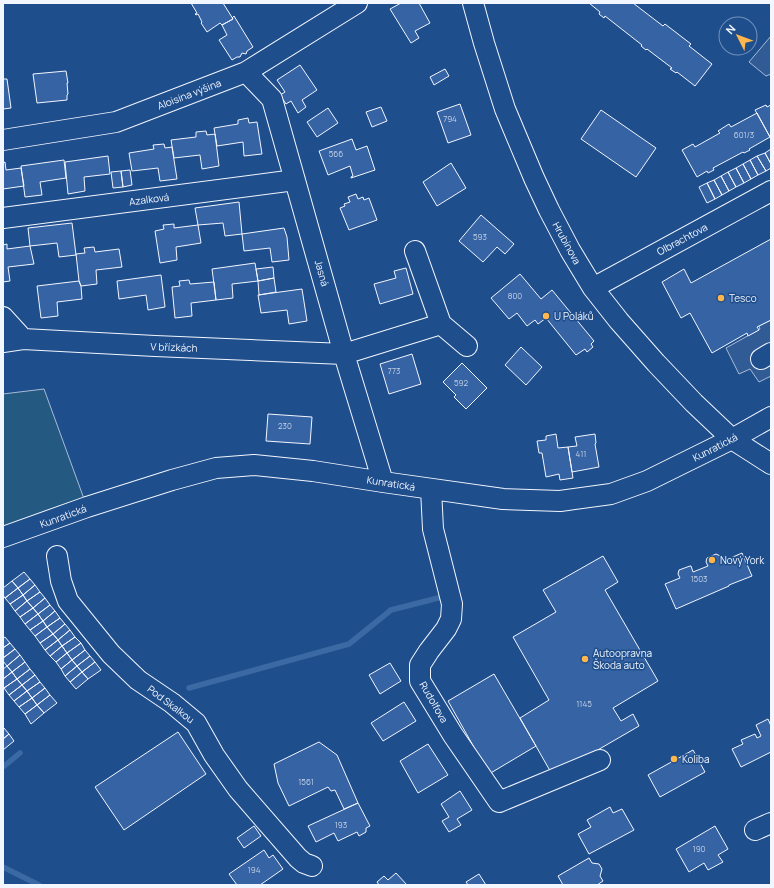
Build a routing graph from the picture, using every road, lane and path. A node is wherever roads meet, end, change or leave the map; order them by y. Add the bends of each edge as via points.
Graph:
1 (357, 3) edge
2 (473, 3) edge
3 (246, 72) junction
4 (3, 140) edge
5 (295, 180) junction
6 (771, 191) edge
7 (3, 218) edge
8 (415, 250) dead end
9 (593, 288) junction
10 (3, 317) edge
11 (441, 324) junction
12 (23, 339) junction
13 (3, 342) edge
14 (467, 346) dead end
15 (344, 354) junction
16 (771, 417) edge
17 (732, 439) junction
18 (771, 464) edge
19 (383, 482) junction
20 (431, 489) junction
21 (3, 537) edge
22 (57, 556) dead end
23 (600, 760) dead end
24 (312, 866) dead end

1 - 3 street, Aloisina výšina
2 - 9 street, Hrubínova via 505,109 534,178 570,250
3 - 4 street, Aloisina výšina via 116,122
3 - 5 street, Jasná via 272,99
5 - 7 street, Azalková
5 - 15 street, Jasná
6 - 9 street, Olbrachtova
8 - 11 street
9 - 17 street, Hrubínova via 618,321 656,363
10 - 12 street
11 - 14 street
11 - 15 street, V břízkách
12 - 13 street, V břízkách
12 - 15 street, V břízkách
15 - 19 street, Jasná
16 - 17 street, Kunratická
17 - 18 street, Hrubínova
17 - 20 street, Kunratická via 647,481 611,494 560,501 504,499
19 - 20 street, Kunratická
19 - 21 street, Kunratická via 254,465 216,468 97,504
20 - 23 street, Rudolfova via 433,529 452,604 451,619 446,629 420,665 420,681 453,735 499,802
22 - 24 street, Pod Skalkou via 61,581 68,601 81,618 111,654 138,680 196,723 238,789 298,858

